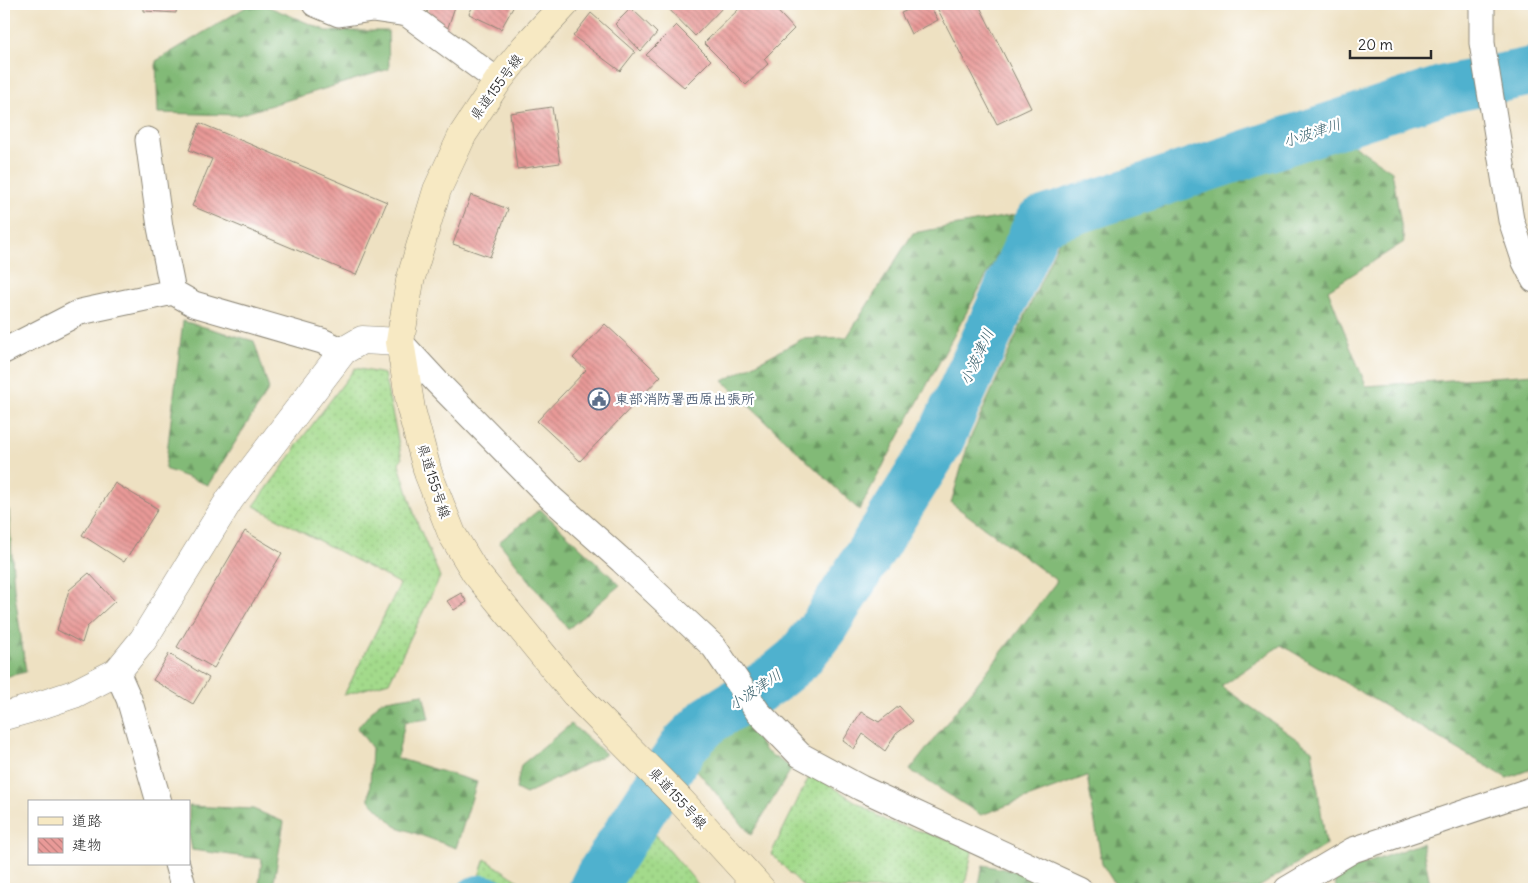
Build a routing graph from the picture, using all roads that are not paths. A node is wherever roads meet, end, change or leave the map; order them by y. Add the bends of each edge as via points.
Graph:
1 (315, 4) edge
2 (565, 4) edge
3 (1482, 4) edge
4 (498, 81) junction
5 (148, 140) dead end
6 (1534, 280) edge
7 (173, 292) junction
8 (400, 342) junction
9 (4, 351) edge
10 (343, 351) junction
11 (117, 672) junction
12 (4, 716) edge
13 (1534, 789) edge
14 (157, 800) edge
15 (177, 866) edge
16 (184, 889) edge
17 (760, 889) edge
18 (1079, 889) edge
19 (1287, 889) edge

1 - 4 street via 339,14 372,9 406,14
2 - 4 main road, 県道155号線
3 - 6 street via 1482,43 1511,220
4 - 8 main road, 県道155号線 via 463,134 437,190 410,281
5 - 7 street
7 - 9 street via 80,312
7 - 10 street via 194,304 322,341
8 - 10 street via 362,340
8 - 17 main road, 県道155号線 via 411,408 428,473 456,541 475,572 570,687 680,800
8 - 18 street via 550,498 714,647 758,712 800,755 861,788
10 - 11 street via 230,499 143,640
11 - 12 street via 74,694
11 - 14 street via 129,699
13 - 19 street via 1353,850
15 - 16 street

